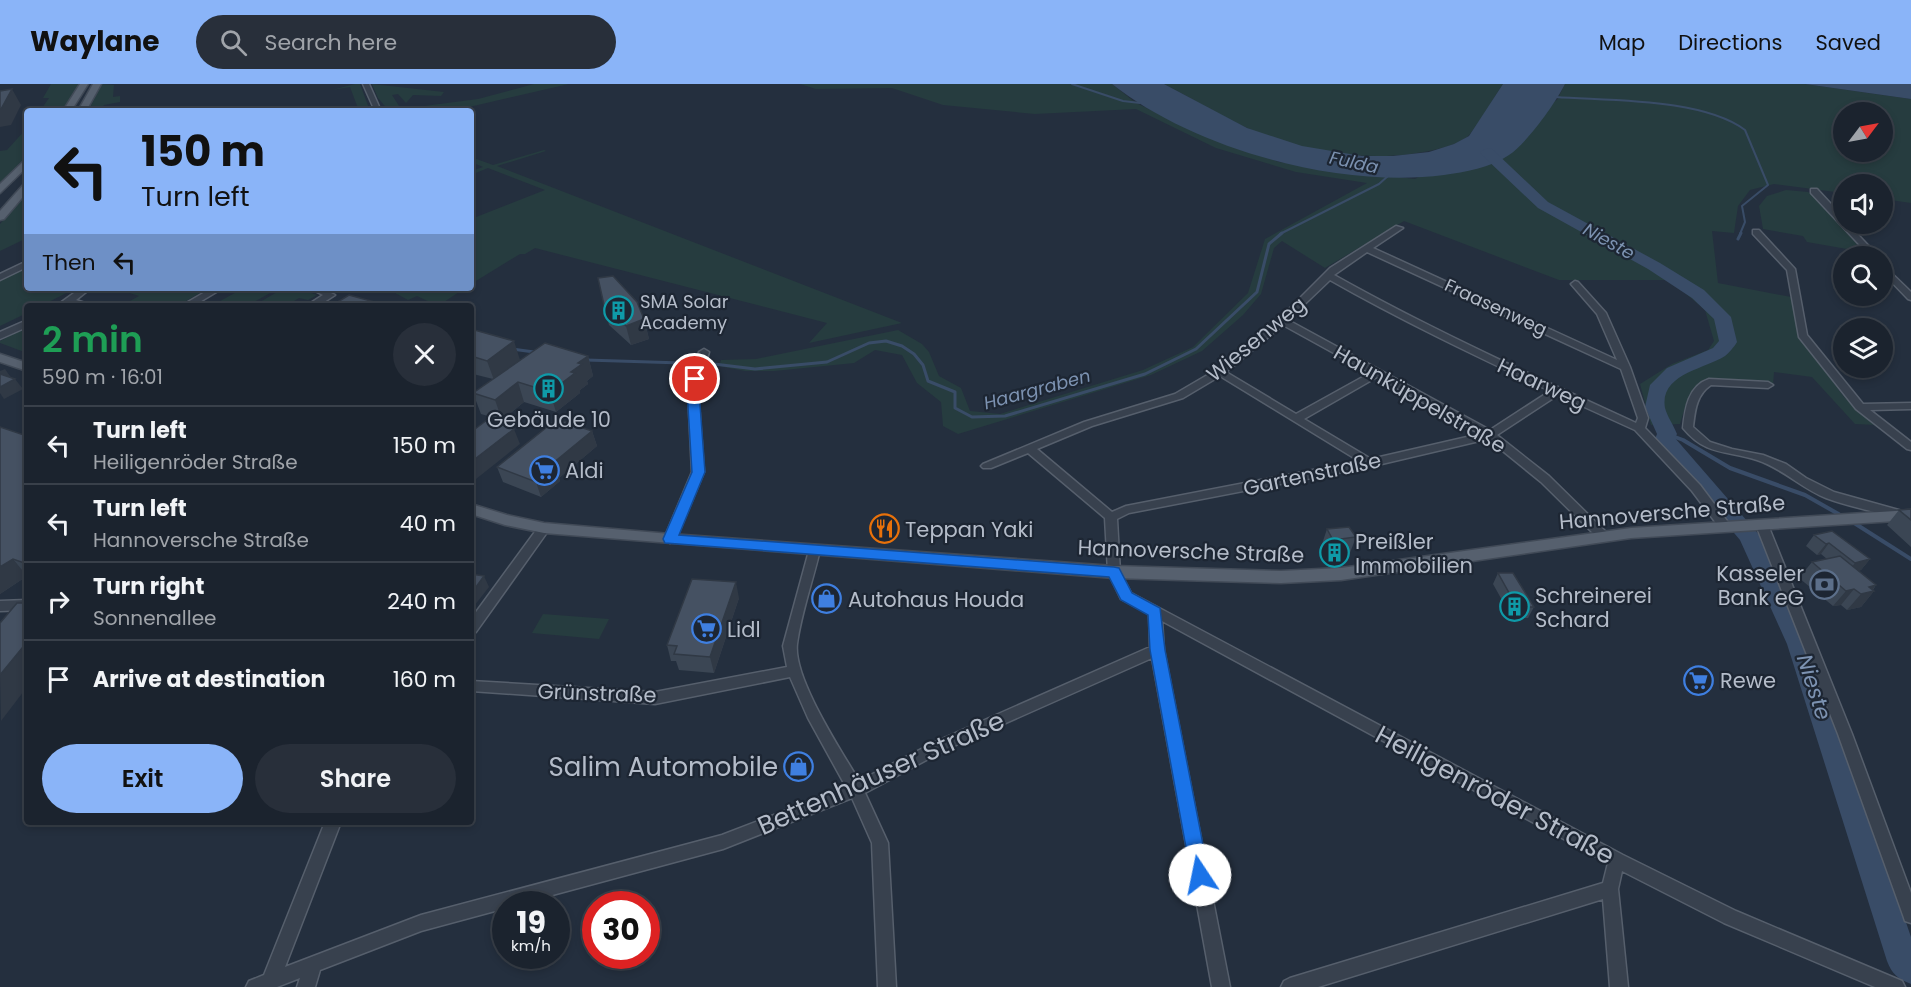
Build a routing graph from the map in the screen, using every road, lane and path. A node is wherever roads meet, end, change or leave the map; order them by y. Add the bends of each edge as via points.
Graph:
1 (84, 84) edge
2 (97, 84) edge
3 (366, 84) edge
4 (69, 108) edge
5 (84, 108) edge
6 (377, 108) edge
7 (24, 164) edge
8 (24, 189) edge
9 (0, 190) edge
10 (1814, 191) dead end
11 (1833, 211) edge
12 (0, 217) edge
13 (1400, 228) dead end
14 (1756, 232) dead end
15 (1854, 234) edge
16 (1865, 246) edge
17 (1366, 248) junction
18 (24, 265) edge
19 (1329, 276) junction
20 (0, 277) edge
21 (1893, 278) edge
22 (1575, 284) dead end
23 (82, 291) edge
24 (214, 291) edge
25 (320, 291) edge
26 (1911, 297) edge
27 (71, 301) junction
28 (67, 303) edge
29 (78, 303) edge
30 (192, 303) edge
31 (316, 303) edge
32 (1282, 321) junction
33 (24, 324) edge
34 (0, 336) edge
35 (0, 358) edge
36 (701, 360) dead end
37 (24, 365) edge
38 (1625, 367) junction
39 (1220, 372) junction
40 (1377, 373) junction
41 (1768, 385) dead end
42 (1557, 391) junction
43 (1911, 406) edge
44 (1860, 407) junction
45 (1297, 418) junction
46 (1639, 428) junction
47 (1490, 435) junction
48 (1911, 447) edge
49 (1030, 450) junction
50 (1369, 463) junction
51 (987, 466) dead end
52 (474, 510) edge
53 (1909, 516) edge
54 (1111, 517) junction
55 (1759, 525) junction
56 (1729, 527) junction
57 (544, 528) junction
58 (1603, 536) junction
59 (670, 539) junction
60 (814, 550) junction
61 (1114, 572) junction
62 (24, 605) edge
63 (0, 606) edge
64 (1155, 612) junction
65 (474, 625) edge
66 (1157, 650) junction
67 (794, 671) junction
68 (474, 686) edge
69 (856, 790) junction
70 (332, 825) edge
71 (1617, 860) junction
72 (1610, 889) junction
73 (1911, 915) edge
74 (313, 966) junction
75 (263, 983) edge
76 (306, 987) edge
77 (887, 987) edge
78 (1221, 987) edge
79 (1290, 987) edge
80 (1619, 987) edge
81 (1896, 987) edge

1 - 4 main road
2 - 5 main road
3 - 6 street
7 - 9 main road
8 - 12 main road
10 - 11 street
13 - 17 street, Wiesenweg
14 - 44 street via 1791,269 1802,335
15 - 16 street
17 - 19 street, Wiesenweg
17 - 38 street, Fraasenweg
18 - 20 street
19 - 32 street, Wiesenweg
19 - 42 street, Haarweg
21 - 26 street
22 - 38 street via 1601,313
23 - 27 street
24 - 30 street
25 - 31 street via 330,295
27 - 28 street
27 - 29 street
32 - 39 street, Wiesenweg
32 - 40 street, Haunküppelstraße
33 - 34 street
35 - 37 main road
36 - 59 street via 693,391 698,472
38 - 46 street via 1643,418
39 - 45 street
39 - 49 street, Wiesenweg via 1179,396 1088,424
40 - 45 street
40 - 47 street, Haunküppelstraße
41 - 53 street via 1703,385 1694,397 1688,428 1706,444 1782,466 1830,495
42 - 46 street, Haarweg
42 - 47 street, Gartenstraße
43 - 44 street
44 - 48 street
45 - 50 street
46 - 56 street, Haarweg
47 - 50 street, Gartenstraße
47 - 58 street, Haunküppelstraße via 1545,479
49 - 51 street, Wiesenweg
49 - 54 street
50 - 54 street, Gartenstraße via 1126,510
52 - 57 main road, Hannoversche Straße
53 - 55 main road, Hannoversche Straße
54 - 61 street
55 - 56 main road, Hannoversche Straße
55 - 73 street via 1845,734
56 - 58 main road, Hannoversche Straße
57 - 59 main road, Hannoversche Straße
57 - 65 street
58 - 61 main road, Hannoversche Straße via 1341,574 1281,577
59 - 60 main road, Hannoversche Straße
60 - 61 main road, Hannoversche Straße
60 - 67 street via 790,646
61 - 64 street, Heiligenröder Straße via 1126,596
62 - 63 street
64 - 66 street
64 - 71 street, Heiligenröder Straße
66 - 69 street, Bettenhäuser Straße via 940,746
66 - 78 street
67 - 68 street, Grünstraße via 655,698
67 - 69 street via 813,714
69 - 74 street, Bettenhäuser Straße via 723,842 421,923
69 - 77 street via 880,843
70 - 75 street
71 - 72 street
71 - 81 street, Heiligenröder Straße via 1730,917
72 - 79 street
72 - 80 street
74 - 75 street, Bettenhäuser Straße
74 - 76 street

